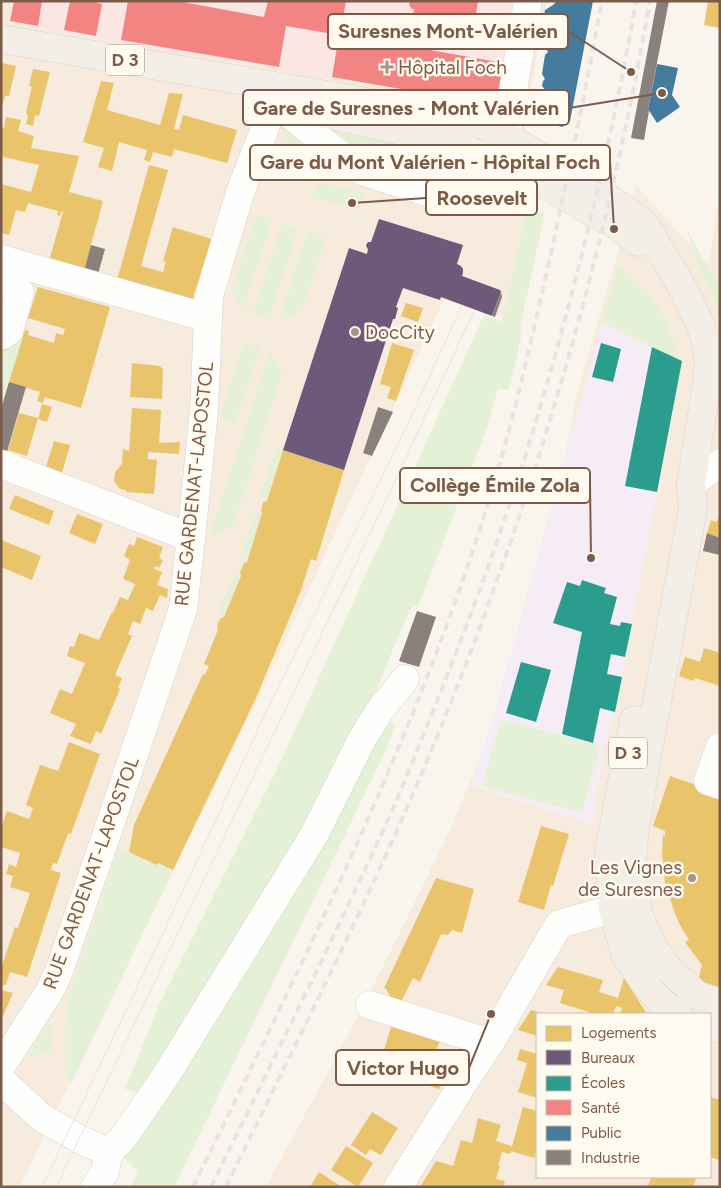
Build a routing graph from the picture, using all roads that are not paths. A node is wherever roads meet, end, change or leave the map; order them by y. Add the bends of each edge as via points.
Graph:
1 (528, 1) edge
2 (1, 39) edge
3 (249, 81) junction
4 (321, 94) junction
5 (275, 102) junction
6 (506, 136) junction
7 (503, 164) junction
8 (1, 259) edge
9 (673, 272) junction
10 (1, 287) edge
11 (208, 318) junction
12 (1, 336) edge
13 (720, 463) edge
14 (1, 464) edge
15 (691, 484) junction
16 (192, 538) junction
17 (405, 679) dead end
18 (720, 747) edge
19 (714, 783) edge
20 (613, 909) junction
21 (720, 1003) edge
22 (370, 1005) dead end
23 (677, 1013) edge
24 (490, 1043) junction
25 (1, 1066) edge
26 (1, 1080) edge
27 (109, 1152) junction
28 (94, 1187) edge
29 (398, 1187) edge

1 - 6 street
2 - 3 main road, D 3
3 - 4 main road, D 3
3 - 5 main road, D 3
4 - 5 street
4 - 6 main road, D 3 via 456,116
5 - 7 main road, D 3 via 443,140
5 - 7 street via 362,171 450,200 475,198 494,186 501,176
5 - 11 street, RUE GARDENAT-LAPOSTOL via 240,194 209,296
6 - 7 street
6 - 9 main road, D 3 via 613,200 633,216 645,226
7 - 9 main road, D 3 via 617,226
8 - 11 street
9 - 15 main road, D 3 via 701,326 709,362
10 - 12 street via 20,292 9,330
11 - 16 street, RUE GARDENAT-LAPOSTOL via 204,411
13 - 15 street
14 - 16 street
15 - 20 main road, D 3 via 678,506 673,526 609,851
15 - 21 main road, D 3 via 693,509 634,828 631,872 638,913 650,942 666,965 697,996
16 - 25 street, RUE GARDENAT-LAPOSTOL via 183,609 58,974
17 - 27 street via 362,739 314,835 166,1077 123,1138
18 - 19 street
20 - 23 main road, D 3 via 625,954 649,989
20 - 24 street via 559,924
22 - 24 street
24 - 29 street
26 - 27 street via 42,1118
27 - 28 street via 105,1172

